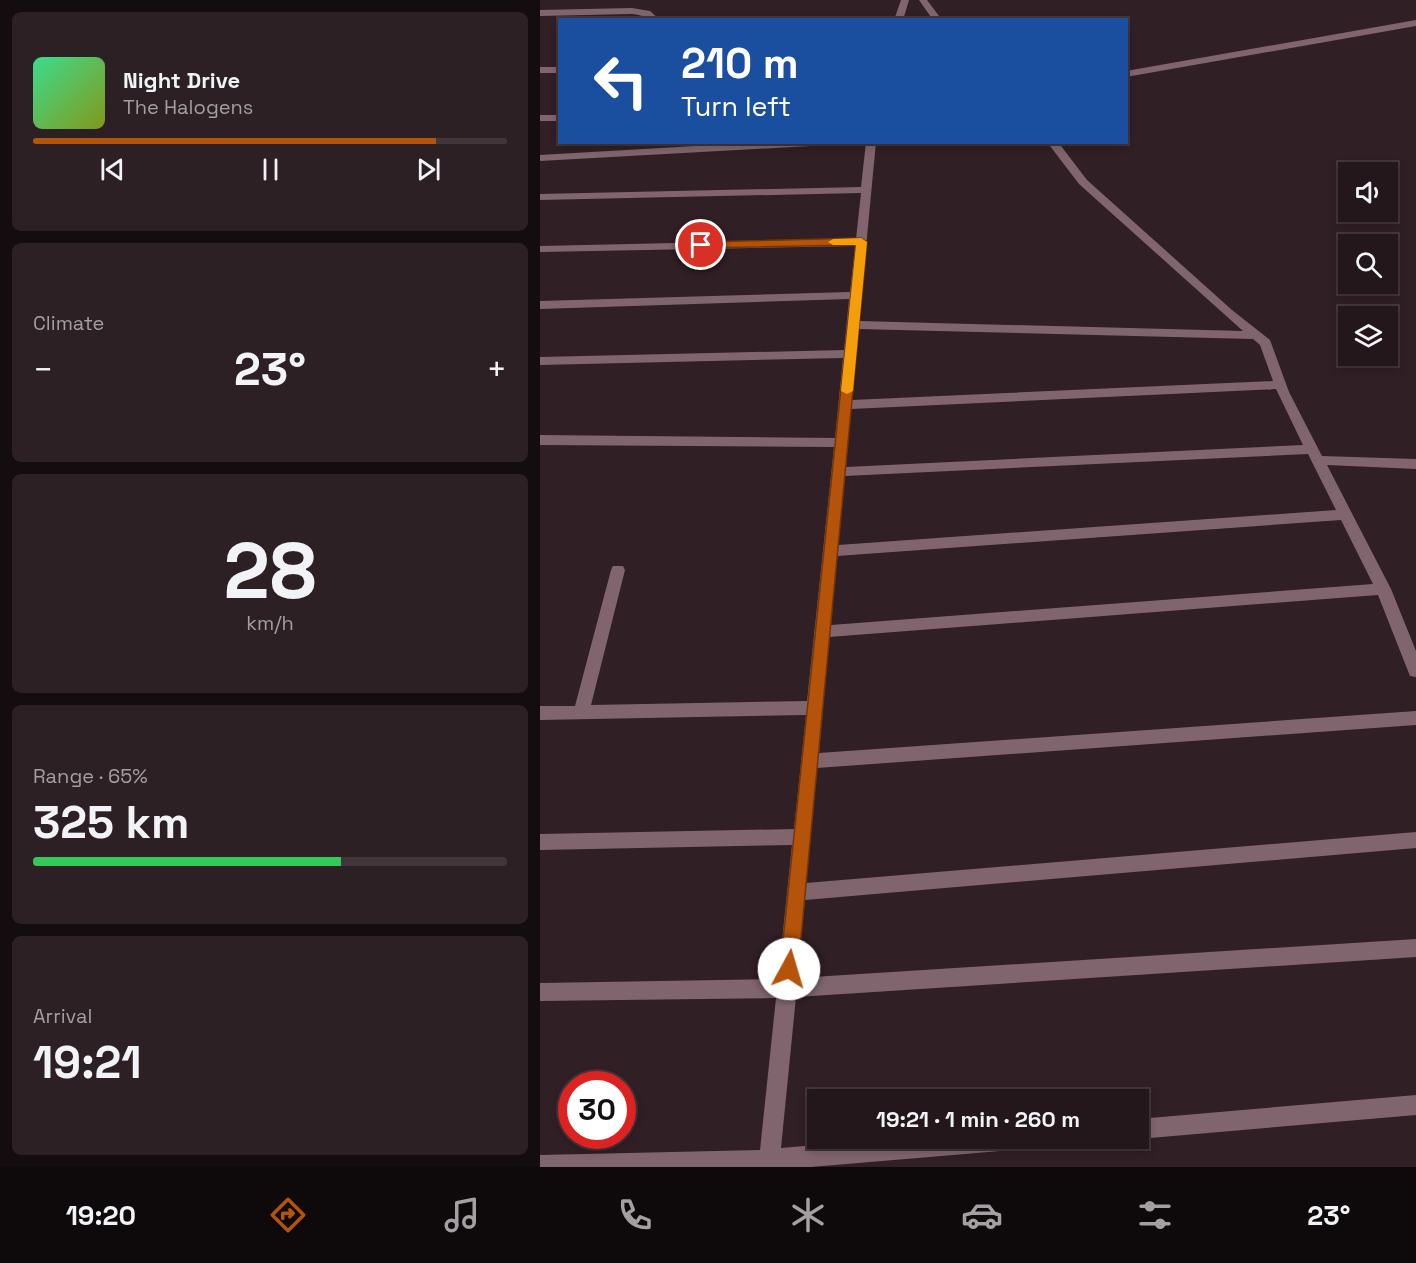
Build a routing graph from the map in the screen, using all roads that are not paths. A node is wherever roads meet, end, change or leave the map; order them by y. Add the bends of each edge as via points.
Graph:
1 (905, 0) edge
2 (923, 0) edge
3 (540, 13) edge
4 (653, 18) edge
5 (899, 18) edge
6 (936, 18) edge
7 (1416, 23) edge
8 (540, 70) edge
9 (558, 70) edge
10 (1128, 74) edge
11 (558, 117) edge
12 (540, 118) edge
13 (792, 144) edge
14 (871, 144) edge
15 (1054, 144) edge
16 (540, 158) edge
17 (866, 190) junction
18 (540, 197) edge
19 (861, 242) junction
20 (540, 249) edge
21 (856, 295) junction
22 (540, 305) edge
23 (853, 326) junction
24 (1256, 335) junction
25 (850, 354) junction
26 (540, 361) edge
27 (1282, 385) junction
28 (845, 405) junction
29 (540, 440) edge
30 (841, 443) junction
31 (1313, 455) junction
32 (1416, 464) edge
33 (838, 472) junction
34 (1344, 515) junction
35 (831, 551) junction
36 (618, 570) dead end
37 (1383, 589) junction
38 (822, 632) junction
39 (1411, 647) edge
40 (1416, 671) edge
41 (815, 708) junction
42 (581, 712) junction
43 (540, 713) edge
44 (1416, 718) edge
45 (809, 761) junction
46 (802, 837) junction
47 (1416, 840) edge
48 (540, 842) edge
49 (796, 892) junction
50 (1416, 948) edge
51 (787, 988) junction
52 (540, 992) edge
53 (1416, 1105) edge
54 (1149, 1128) edge
55 (911, 1149) edge
56 (769, 1163) edge
57 (540, 1166) edge

1 - 5 street
2 - 6 street
3 - 4 street via 632,11
7 - 10 street
8 - 9 street
11 - 12 street
13 - 16 street
14 - 17 street
15 - 24 street via 1083,182
17 - 18 street
17 - 19 street
19 - 20 street
19 - 21 street
21 - 22 street
21 - 23 street
23 - 24 street
23 - 25 street
24 - 27 street via 1266,343
25 - 26 street
25 - 28 street
27 - 28 street
27 - 31 street
28 - 30 street
29 - 30 street
30 - 33 street
31 - 32 street
31 - 33 street
31 - 34 street
33 - 35 street
34 - 35 street
34 - 37 street
35 - 38 street
36 - 42 street
37 - 38 street
37 - 39 street
38 - 41 street
39 - 40 street
41 - 42 street
41 - 45 street
42 - 43 street
44 - 45 street
45 - 46 street
46 - 48 street
46 - 49 street
47 - 49 street
49 - 51 street
50 - 51 street
51 - 52 street
51 - 56 street
53 - 54 street
55 - 56 street
56 - 57 street

